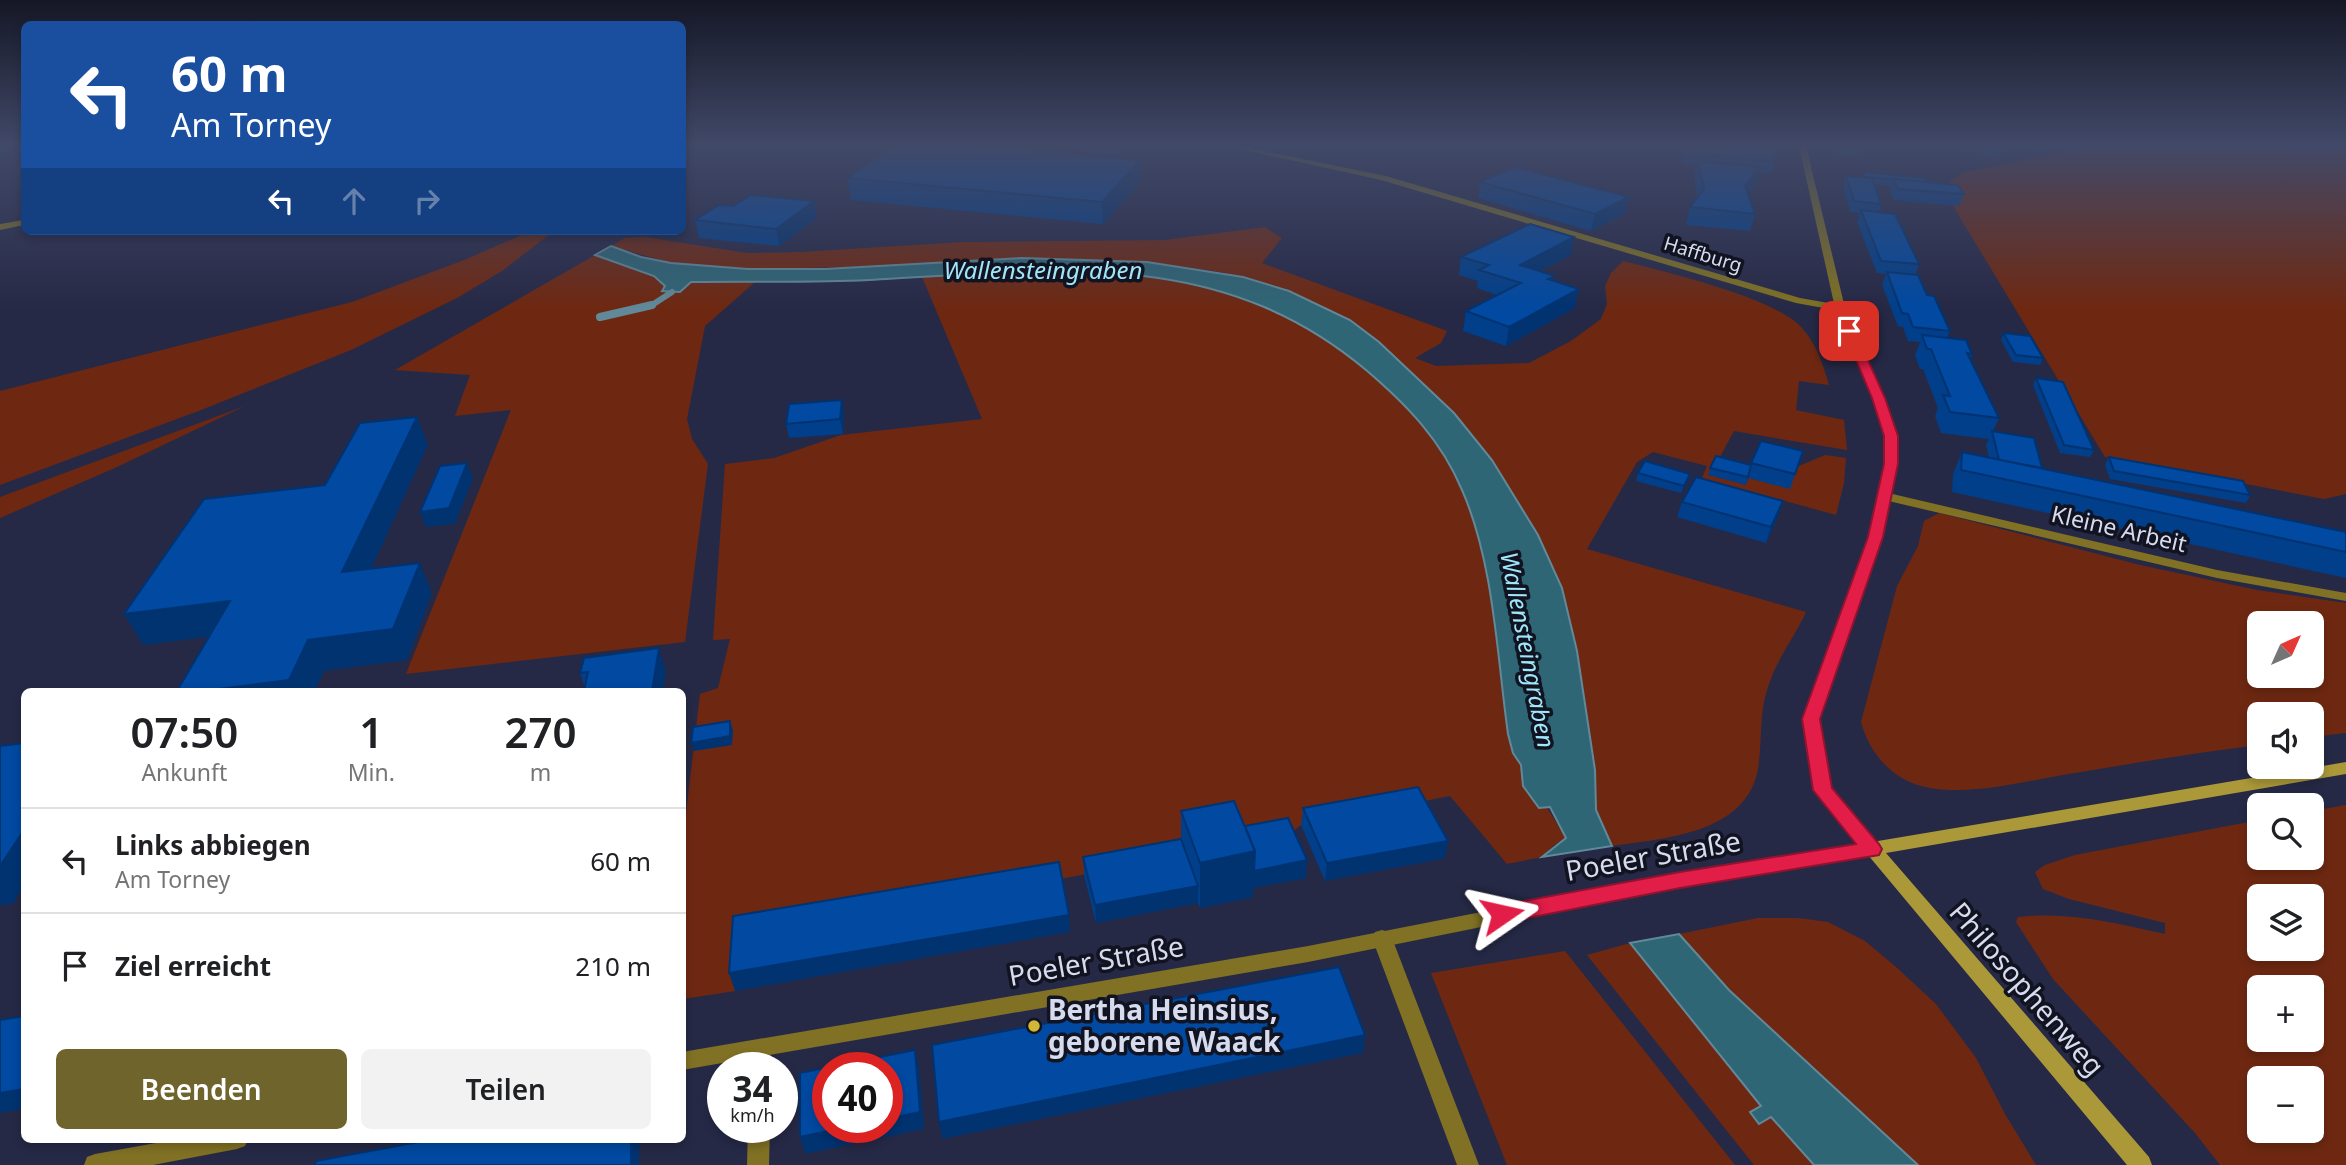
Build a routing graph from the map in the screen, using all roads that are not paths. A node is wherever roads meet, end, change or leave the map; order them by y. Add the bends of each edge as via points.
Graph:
1 (1459, 200) edge
2 (1815, 200) edge
3 (21, 224) edge
4 (0, 227) edge
5 (1840, 308) junction
6 (1884, 496) junction
7 (2346, 597) edge
8 (2346, 768) edge
9 (1872, 849) junction
10 (1382, 938) junction
11 (792, 1052) edge
12 (707, 1060) edge
13 (686, 1061) edge
14 (215, 1143) edge
15 (759, 1143) edge
16 (95, 1165) edge
17 (758, 1165) edge
18 (1468, 1165) edge
19 (2141, 1165) edge

1 - 5 street, Haffburg via 1799,301
2 - 5 street
3 - 4 street
5 - 6 street via 1891,436
6 - 7 street, Kleine Arbeit via 2217,573
6 - 9 street via 1855,600 1811,719 1822,790
8 - 9 main road, Poeler Straße
9 - 10 street, Poeler Straße via 1680,880
9 - 19 main road, Philosophenweg
10 - 11 street, Poeler Straße
10 - 18 street
12 - 13 street, Poeler Straße
14 - 16 street
15 - 17 street

